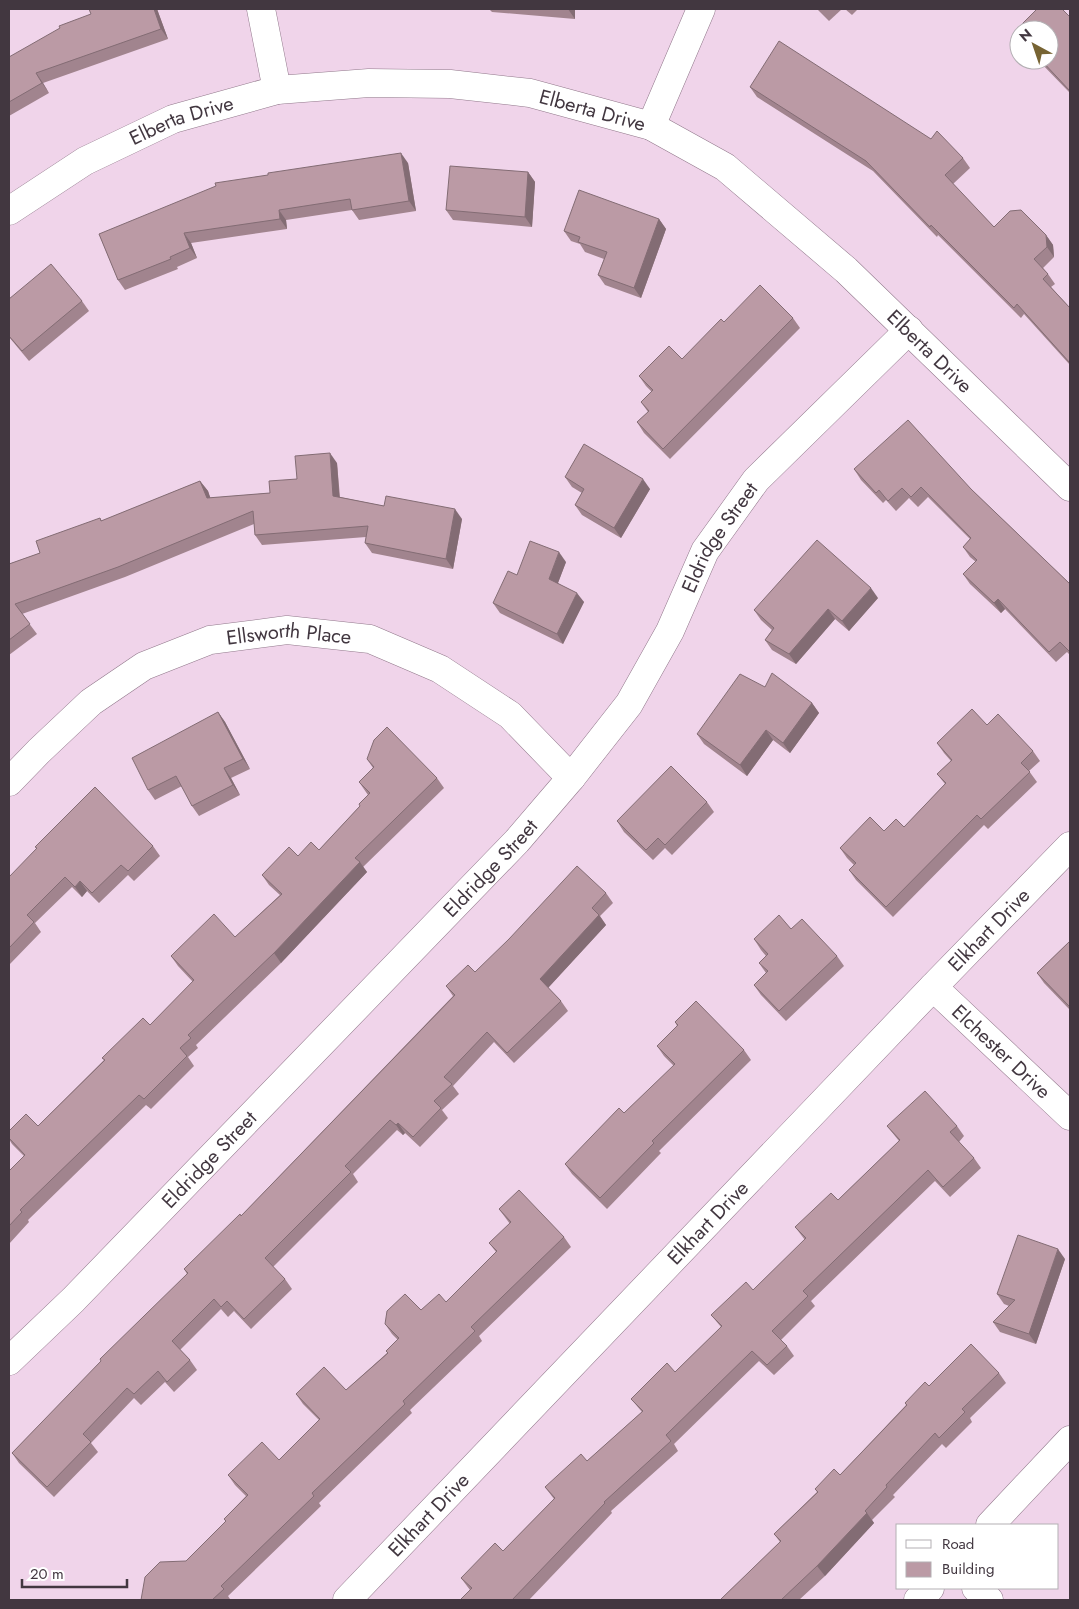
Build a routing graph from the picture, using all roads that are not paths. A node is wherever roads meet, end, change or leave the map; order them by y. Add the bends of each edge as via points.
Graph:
1 (261, 9) edge
2 (701, 9) edge
3 (277, 90) junction
4 (651, 126) junction
5 (9, 211) edge
6 (910, 330) junction
7 (1070, 488) edge
8 (571, 778) junction
9 (9, 782) edge
10 (1070, 846) edge
11 (933, 987) junction
12 (1070, 1116) edge
13 (9, 1361) edge
14 (1070, 1440) edge
15 (991, 1524) edge
16 (929, 1589) edge
17 (977, 1589) edge
18 (346, 1600) edge
19 (918, 1600) edge
20 (989, 1600) edge

1 - 3 street
2 - 4 street
3 - 4 street, Elberta Drive via 369,83 450,84 530,93
3 - 5 street, Elberta Drive via 173,119 85,161
4 - 6 street, Elberta Drive via 725,167 846,270
6 - 7 street, Elberta Drive
6 - 8 street, Eldridge Street via 756,480 705,551 670,631 629,704
8 - 9 street, Ellsworth Place via 510,715 440,669 370,640 287,630 210,640 144,666 91,702
8 - 13 street, Eldridge Street via 510,848 80,1293
10 - 11 street, Elkhart Drive
11 - 12 street, Elchester Drive
11 - 18 street, Elkhart Drive
14 - 15 street
16 - 19 street
17 - 20 street

